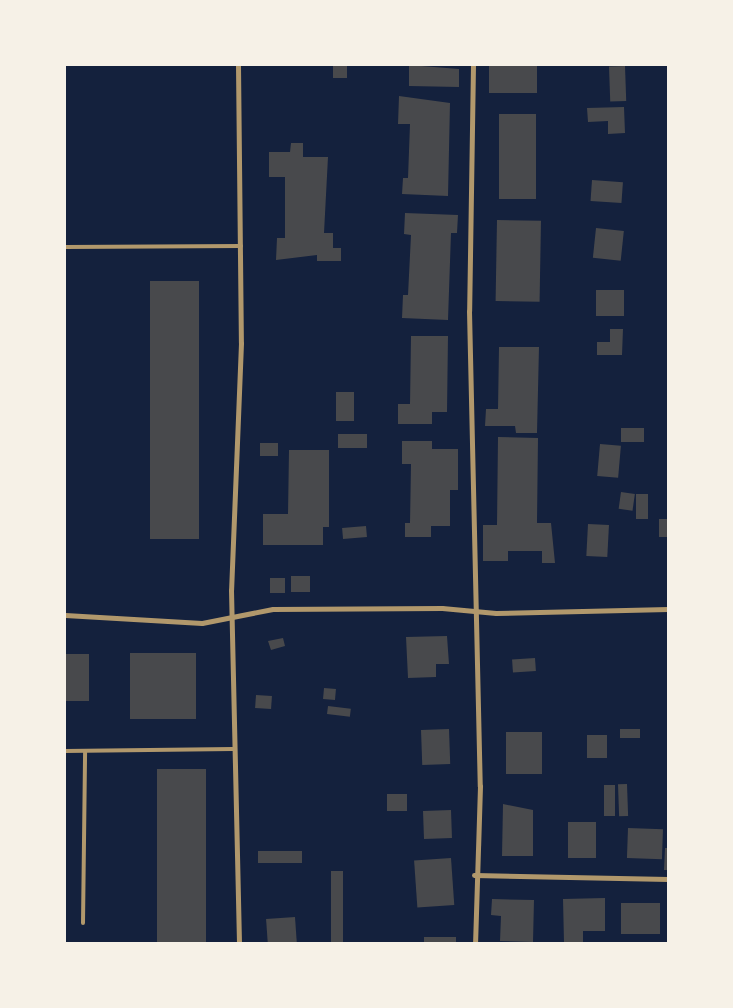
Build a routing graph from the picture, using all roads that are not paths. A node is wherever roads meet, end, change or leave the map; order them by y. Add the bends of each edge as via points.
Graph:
1 (238, 65) edge
2 (473, 65) edge
3 (241, 246) junction
4 (65, 247) edge
5 (668, 609) edge
6 (473, 611) junction
7 (65, 615) edge
8 (234, 619) junction
9 (233, 749) junction
10 (65, 751) edge
11 (85, 751) junction
12 (474, 875) junction
13 (668, 879) edge
14 (83, 923) dead end
15 (239, 943) edge
16 (475, 943) edge

1 - 3 street
2 - 6 street via 469,310
3 - 4 lane
3 - 8 street
5 - 6 street
6 - 8 street via 273,609
6 - 12 street via 480,786
7 - 8 street via 202,622
8 - 9 street
9 - 11 lane
9 - 15 street
10 - 11 lane
11 - 14 lane
12 - 13 street
12 - 16 street

